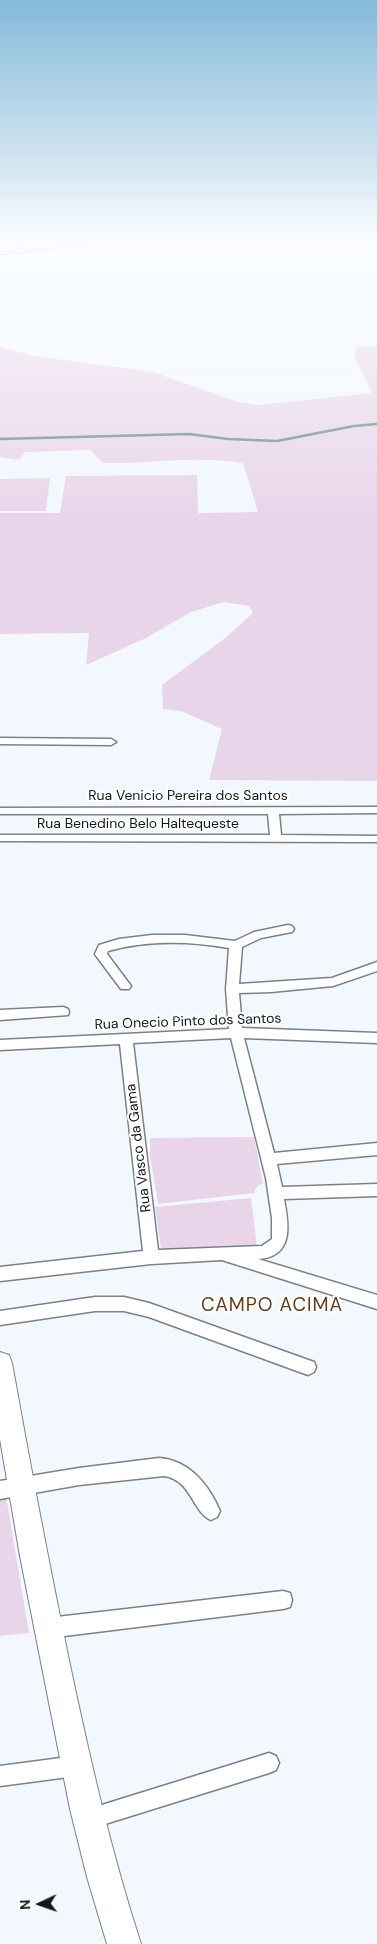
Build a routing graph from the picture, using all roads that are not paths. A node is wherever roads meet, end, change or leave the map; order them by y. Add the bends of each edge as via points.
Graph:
1 (0, 741) edge
2 (111, 742) dead end
3 (377, 810) edge
4 (0, 811) edge
5 (273, 811) junction
6 (0, 838) edge
7 (377, 839) edge
8 (276, 840) junction
9 (288, 929) dead end
10 (236, 945) junction
11 (377, 966) edge
12 (125, 986) dead end
13 (232, 989) junction
14 (63, 1012) dead end
15 (0, 1015) edge
16 (237, 1033) junction
17 (377, 1038) edge
18 (126, 1040) junction
19 (0, 1045) edge
20 (377, 1149) edge
21 (269, 1159) junction
22 (377, 1190) edge
23 (276, 1193) junction
24 (221, 1254) junction
25 (151, 1257) junction
26 (0, 1274) edge
27 (377, 1302) edge
28 (0, 1318) edge
29 (0, 1363) edge
30 (308, 1367) dead end
31 (10, 1488) edge
32 (211, 1511) dead end
33 (283, 1600) dead end
34 (48, 1628) junction
35 (269, 1763) dead end
36 (76, 1766) junction
37 (0, 1776) edge
38 (88, 1820) junction
39 (124, 1944) edge

1 - 2 street
3 - 5 street, Rua Venicio Pereira dos Santos
4 - 5 street, Rua Venicio Pereira dos Santos
5 - 8 street
6 - 8 street, Rua Benedino Belo Haltequeste
7 - 8 street, Rua Benedino Belo Haltequeste
9 - 10 street via 258,934
10 - 12 street via 163,938 103,948 101,954
10 - 13 street via 232,960
11 - 13 street via 333,982
13 - 16 street
14 - 15 street
16 - 17 street, Rua Onecio Pinto dos Santos
16 - 18 street, Rua Onecio Pinto dos Santos
16 - 21 street
18 - 19 street, Rua Onecio Pinto dos Santos
18 - 25 street, Rua Vasco da Gama
20 - 21 street
21 - 23 street
22 - 23 street
23 - 24 street via 279,1242 262,1252
24 - 25 street
24 - 27 street
25 - 26 street
28 - 30 street via 94,1304 124,1304
29 - 31 main road
31 - 32 street via 89,1475 169,1468 185,1476 198,1489
31 - 34 main road
33 - 34 street
34 - 36 main road
35 - 38 street
36 - 37 street
36 - 38 main road
38 - 39 main road

